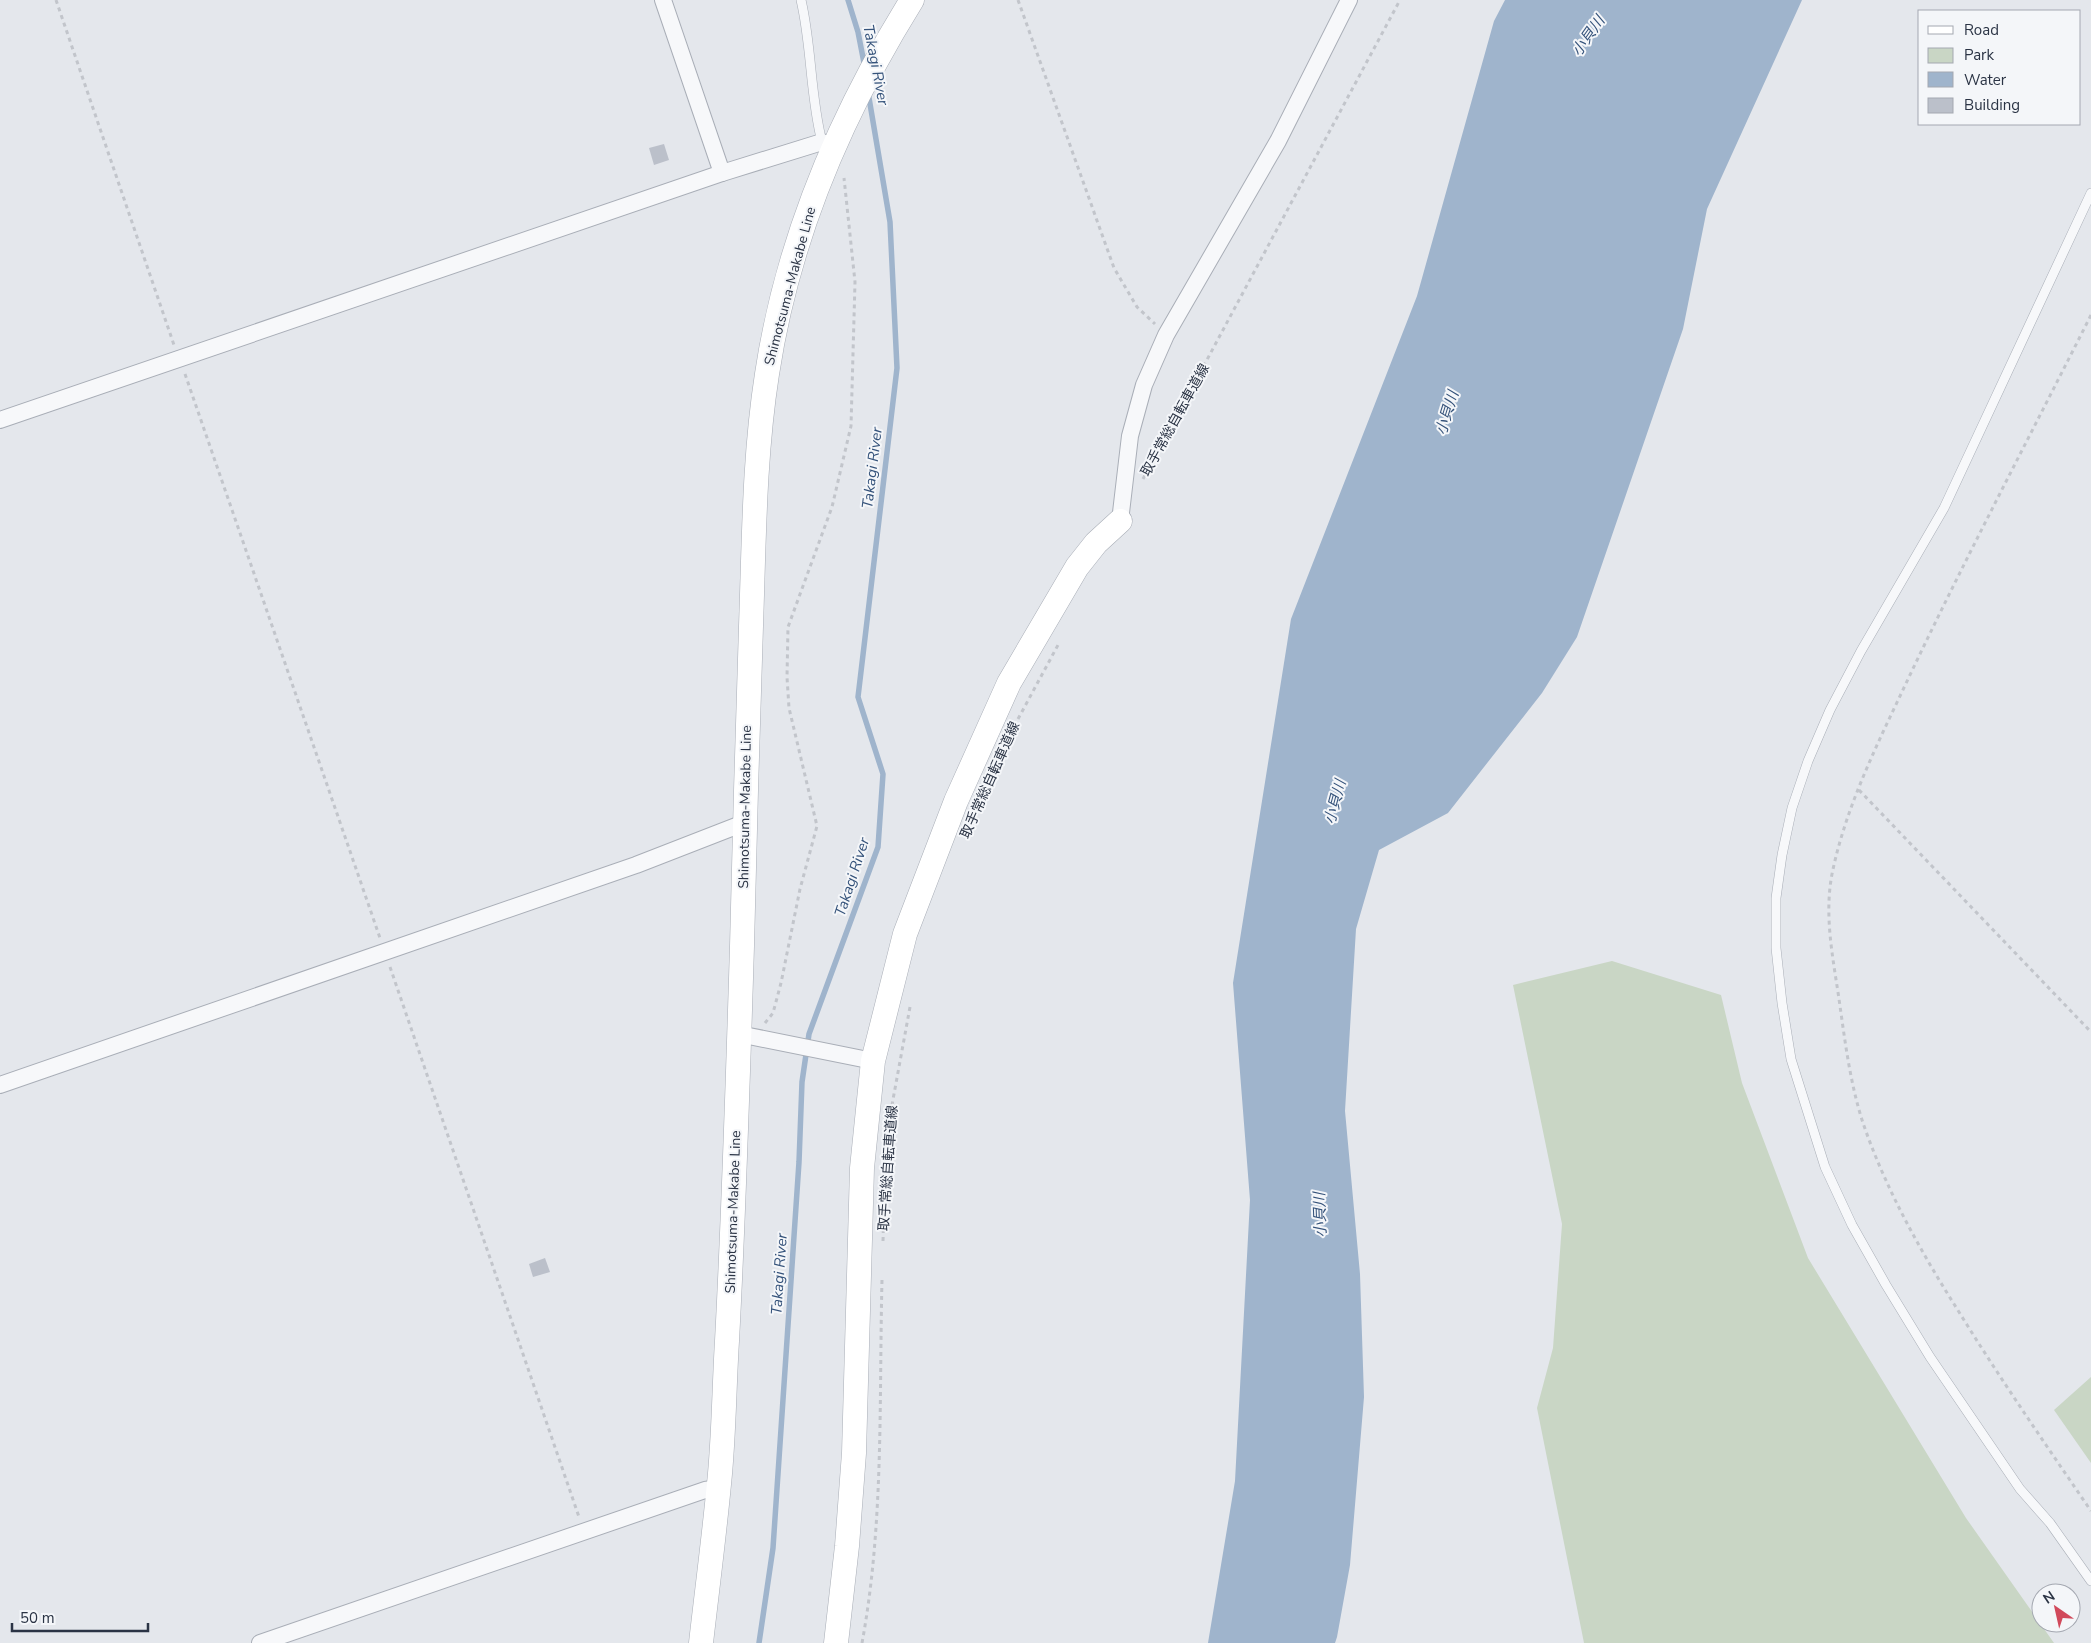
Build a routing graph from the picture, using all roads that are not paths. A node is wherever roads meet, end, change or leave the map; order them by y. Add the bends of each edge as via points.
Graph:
1 (662, 0) edge
2 (801, 0) edge
3 (912, 0) edge
4 (1348, 0) edge
5 (832, 141) junction
6 (722, 173) junction
7 (2091, 193) edge
8 (0, 420) edge
9 (1120, 521) joint
10 (744, 823) junction
11 (751, 1037) junction
12 (873, 1061) junction
13 (0, 1085) edge
14 (719, 1488) junction
15 (2091, 1581) edge
16 (260, 1643) edge
17 (701, 1643) edge
18 (836, 1643) edge

1 - 6 street
2 - 5 lane via 806,18 818,125
3 - 5 main road, Shimotsuma-Makabe Line
4 - 9 street via 1278,141 1166,335 1144,385 1130,436
5 - 6 street
5 - 10 main road, Shimotsuma-Makabe Line via 795,254 767,372 757,464
6 - 8 street
7 - 15 lane via 1944,508 1830,710 1792,808 1776,898 1778,967 1791,1060 1825,1167 1852,1225 1930,1357 2020,1489 2050,1523
9 - 12 main road via 1096,543 1077,567 1009,683 956,801 905,934
10 - 11 main road, Shimotsuma-Makabe Line
10 - 13 street via 636,865
11 - 12 street
11 - 14 main road, Shimotsuma-Makabe Line via 730,1286
12 - 18 main road via 862,1168 854,1453
14 - 16 street via 705,1490
14 - 17 main road, Shimotsuma-Makabe Line

